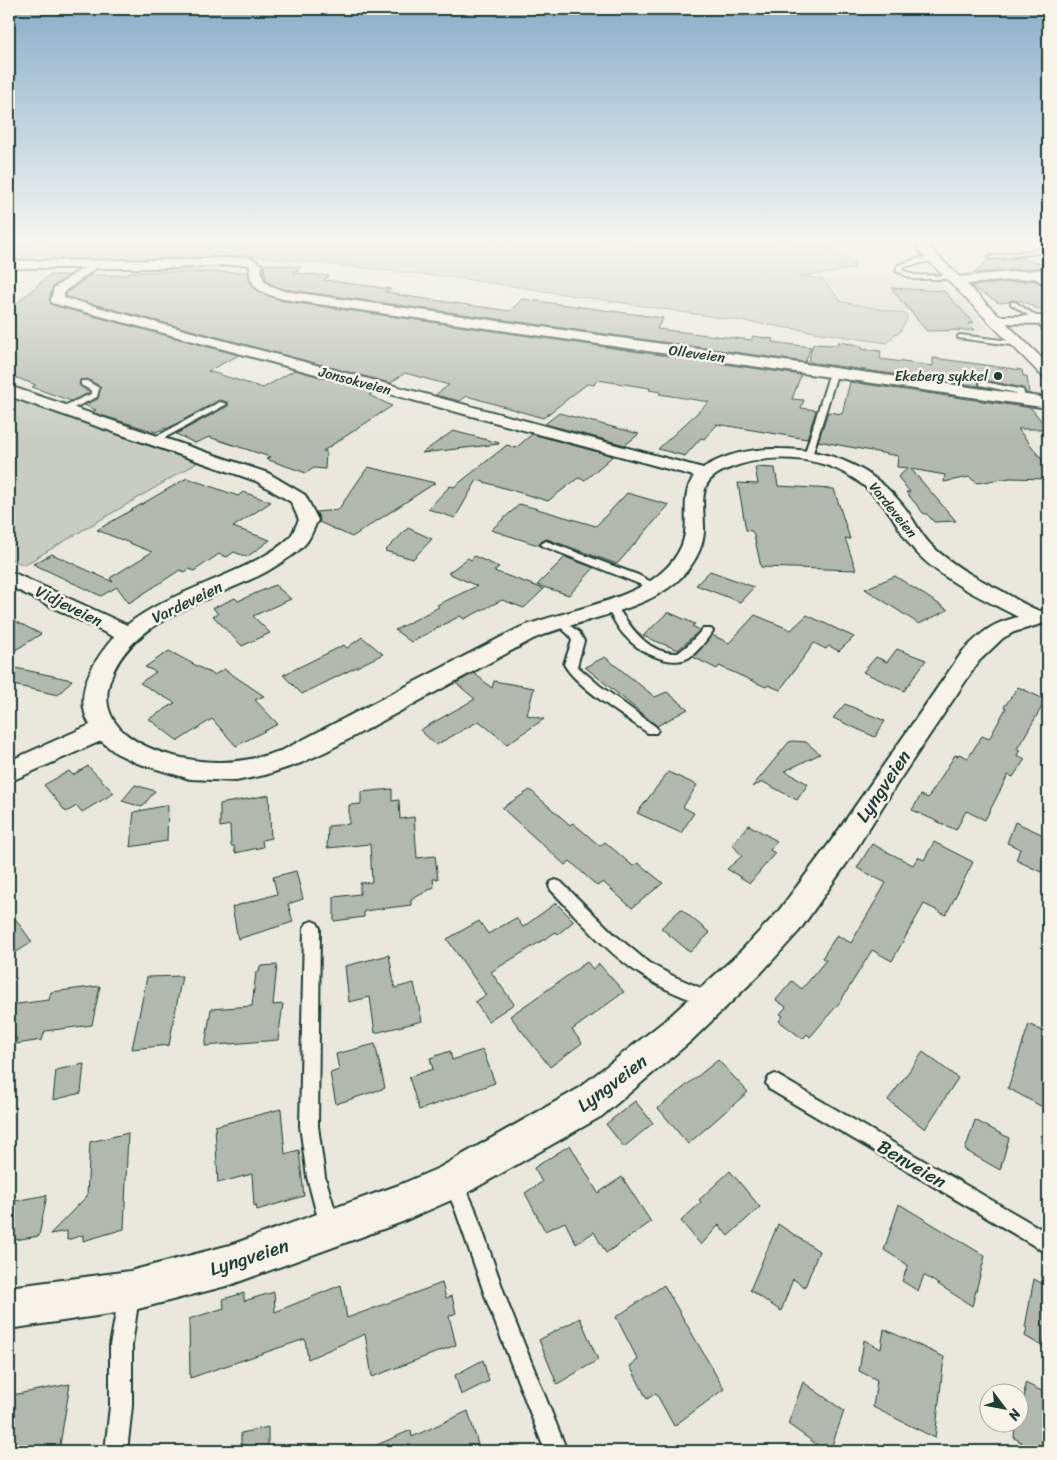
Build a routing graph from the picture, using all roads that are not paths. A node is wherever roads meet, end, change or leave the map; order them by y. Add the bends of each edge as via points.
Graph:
1 (80, 306) edge
2 (361, 306) edge
3 (981, 306) edge
4 (1018, 306) edge
5 (995, 320) junction
6 (1042, 320) edge
7 (1048, 332) edge
8 (960, 338) dead end
9 (1019, 344) junction
10 (1048, 373) edge
11 (833, 374) junction
12 (84, 383) dead end
13 (983, 383) dead end
14 (9, 391) edge
15 (1022, 401) junction
16 (1048, 403) edge
17 (223, 404) dead end
18 (62, 410) junction
19 (152, 440) junction
20 (808, 456) junction
21 (705, 474) junction
22 (546, 544) dead end
23 (9, 578) edge
24 (656, 587) junction
25 (610, 605) junction
26 (1043, 617) edge
27 (559, 621) junction
28 (708, 632) dead end
29 (129, 635) junction
30 (106, 729) junction
31 (652, 730) dead end
32 (9, 772) edge
33 (556, 886) dead end
34 (312, 928) dead end
35 (711, 1000) junction
36 (776, 1084) dead end
37 (452, 1181) junction
38 (331, 1228) junction
39 (1048, 1244) edge
40 (130, 1291) junction
41 (9, 1308) edge
42 (116, 1451) edge
43 (556, 1451) edge

1 - 21 street, Jonsokveien
2 - 11 street, Olleveien
3 - 5 street
4 - 6 lane
5 - 6 street
5 - 9 street
6 - 7 lane
8 - 9 lane via 1001,345
9 - 10 street
11 - 15 street, Olleveien
11 - 20 lane
12 - 18 lane via 96,390 94,395
13 - 15 lane via 1020,392
14 - 18 street, Vardeveien
15 - 16 street, Olleveien
17 - 19 lane
18 - 19 street, Vardeveien
19 - 29 street, Vardeveien via 280,485 297,495 308,516 303,533 276,559 250,574 150,618
20 - 21 street, Vardeveien via 752,455 715,467
20 - 26 street, Vardeveien via 827,460 864,476 898,512 925,550 991,593
21 - 24 street, Vardeveien via 697,484 693,542 682,564
22 - 24 lane
23 - 29 street, Vidjeveien
24 - 25 street, Vardeveien
25 - 27 street, Vardeveien
25 - 28 lane via 629,634 644,646 670,657 680,658
26 - 35 street, Lyngveien via 1006,627 972,656 788,922
27 - 30 street, Vardeveien via 512,640 310,748 250,769 207,771 170,766 130,750
27 - 31 lane via 575,634 578,641 570,664 572,668
29 - 30 street, Vardeveien via 115,650 96,687 94,702 97,716
30 - 32 street
33 - 35 lane via 642,967
34 - 38 lane via 308,1126 316,1177
35 - 37 street, Lyngveien via 589,1103
36 - 39 lane, Benveien
37 - 38 street, Lyngveien
37 - 43 lane
38 - 40 street, Lyngveien via 230,1265
40 - 41 street, Lyngveien
40 - 42 lane via 121,1345 121,1406

